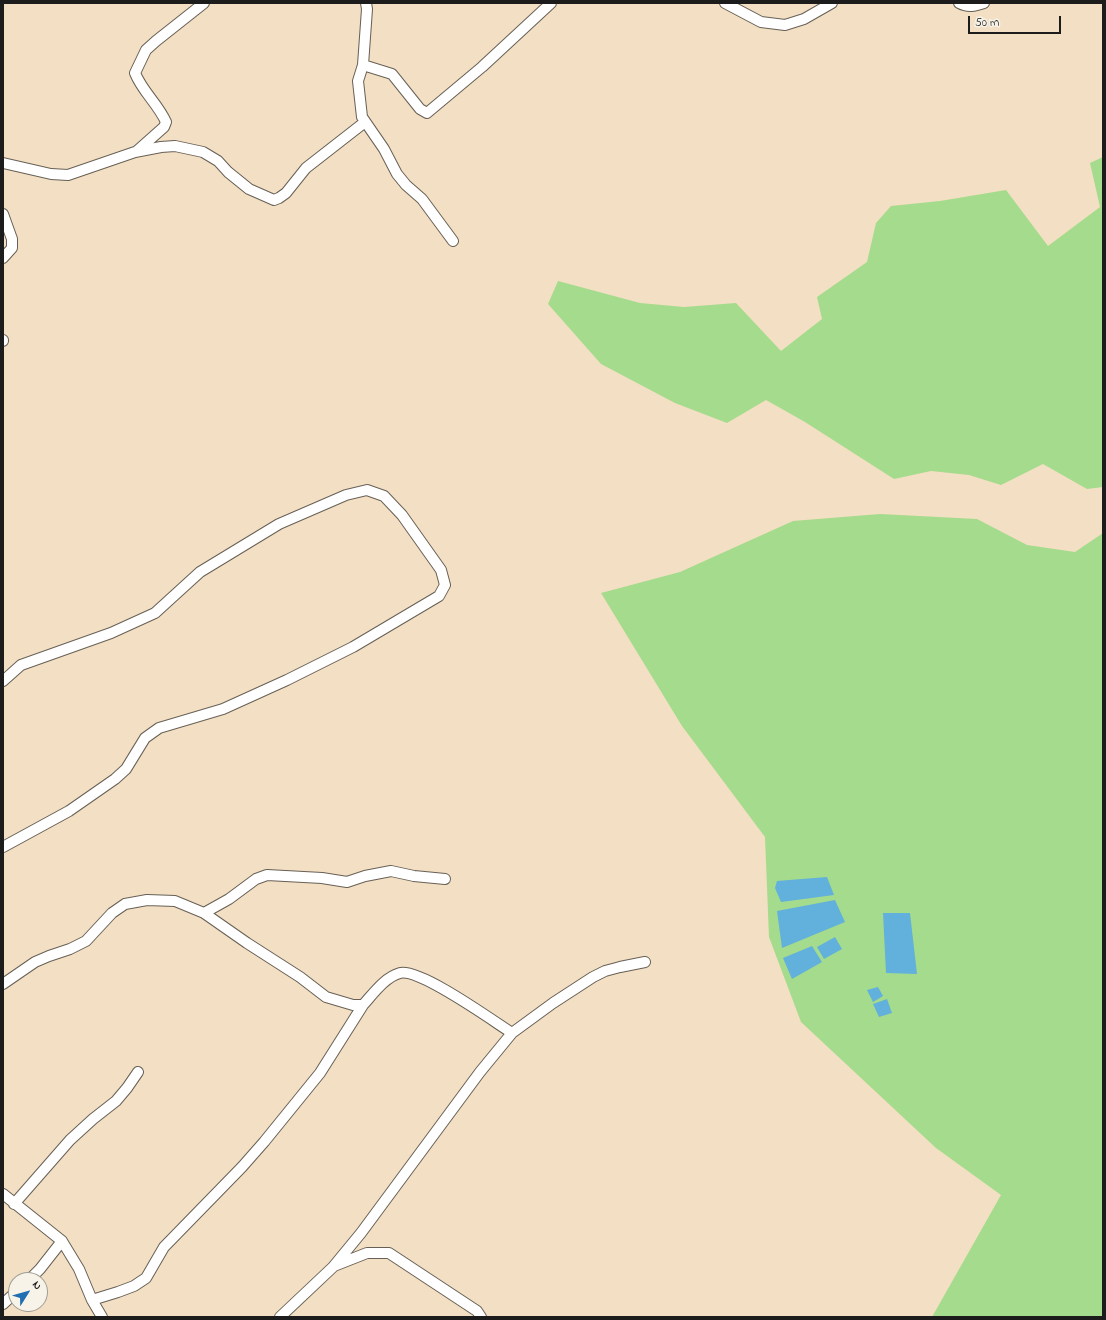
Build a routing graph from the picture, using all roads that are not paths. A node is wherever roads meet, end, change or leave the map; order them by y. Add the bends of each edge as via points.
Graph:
1 (204, 3) edge
2 (366, 3) edge
3 (551, 3) edge
4 (725, 3) edge
5 (832, 3) edge
6 (959, 3) edge
7 (984, 3) edge
8 (363, 65) junction
9 (365, 122) junction
10 (135, 152) junction
11 (3, 163) edge
12 (3, 214) edge
13 (452, 241) dead end
14 (3, 258) edge
15 (3, 681) edge
16 (3, 847) edge
17 (445, 879) dead end
18 (204, 913) junction
19 (645, 962) dead end
20 (3, 984) edge
21 (363, 1005) junction
22 (512, 1034) junction
23 (138, 1072) dead end
24 (3, 1194) edge
25 (14, 1204) junction
26 (62, 1241) junction
27 (332, 1267) junction
28 (37, 1272) edge
29 (92, 1300) junction
30 (102, 1317) edge
31 (280, 1317) edge
32 (481, 1317) edge

1 - 10 street via 146,50 139,63 135,73 139,84 166,122 164,127
2 - 8 street
3 - 8 street via 482,67 427,113 420,109 392,74
4 - 5 street via 760,22 785,25 804,19
6 - 7 street via 965,6
8 - 9 street via 358,81
9 - 10 street via 306,168 286,193 274,200 248,189 218,161 203,152 175,146
9 - 13 street via 384,149 397,174 422,199
10 - 11 street via 68,175 51,174
12 - 14 street via 12,239 12,248
15 - 16 street via 21,665 111,633 155,613 200,572 279,524 346,495 368,490 384,496 402,516 441,570 445,584 439,596 340,654 223,708 159,728 145,738 126,769 115,779 70,811
17 - 18 street via 391,871 347,882 267,875 256,879
18 - 20 street via 175,901 147,900 125,904 112,913 86,941 35,962
18 - 21 street via 246,943 300,976 326,997 353,1006
19 - 22 street via 606,971 593,977
21 - 22 street via 387,980 400,973 410,973 427,980
21 - 29 street via 320,1072 301,1096 242,1167 164,1247 146,1278 134,1286
22 - 27 street via 480,1072 361,1234
23 - 25 street via 116,1101 70,1140
24 - 25 street
25 - 26 street
26 - 28 street
26 - 29 street via 79,1270
27 - 31 street
27 - 32 street via 367,1253 389,1253 477,1311
29 - 30 street

